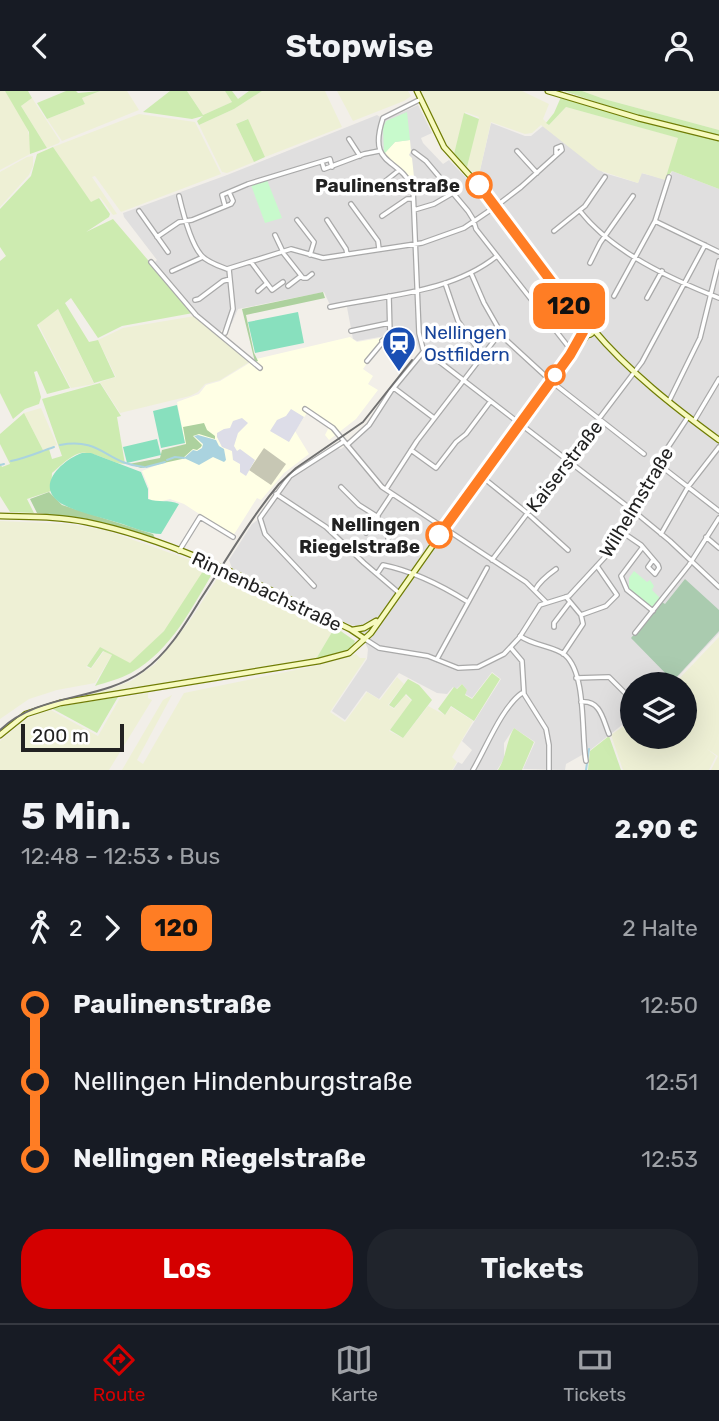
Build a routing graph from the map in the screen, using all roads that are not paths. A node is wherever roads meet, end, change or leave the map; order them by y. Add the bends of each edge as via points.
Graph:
1 (417, 91) edge
2 (548, 91) edge
3 (557, 92) edge
4 (421, 99) junction
5 (719, 138) edge
6 (349, 139) dead end
7 (379, 151) junction
8 (517, 151) dead end
9 (414, 152) dead end
10 (556, 154) dead end
11 (360, 156) junction
12 (322, 162) junction
13 (332, 167) junction
14 (398, 171) junction
15 (537, 173) junction
16 (605, 177) dead end
17 (669, 177) dead end
18 (373, 191) dead end
19 (229, 192) junction
20 (453, 193) junction
21 (179, 196) dead end
22 (633, 196) dead end
23 (414, 199) junction
24 (351, 204) dead end
25 (225, 206) junction
26 (495, 207) junction
27 (414, 210) junction
28 (139, 211) dead end
29 (489, 211) dead end
30 (580, 211) junction
31 (382, 216) dead end
32 (297, 220) dead end
33 (327, 220) dead end
34 (186, 221) junction
35 (655, 221) junction
36 (474, 223) junction
37 (554, 232) dead end
38 (275, 235) dead end
39 (157, 236) junction
40 (604, 237) junction
41 (415, 244) junction
42 (705, 245) junction
43 (379, 249) junction
44 (283, 251) junction
45 (167, 252) dead end
46 (719, 253) edge
47 (347, 254) junction
48 (310, 255) junction
49 (497, 256) junction
50 (203, 257) junction
51 (636, 257) junction
52 (719, 261) edge
53 (250, 262) junction
54 (151, 263) dead end
55 (590, 263) dead end
56 (229, 269) junction
57 (172, 271) dead end
58 (662, 271) junction
59 (471, 273) junction
60 (312, 274) dead end
61 (301, 276) junction
62 (230, 279) junction
63 (283, 282) dead end
64 (444, 282) junction
65 (266, 284) junction
66 (685, 284) junction
67 (288, 286) dead end
68 (258, 291) dead end
69 (417, 291) junction
70 (711, 295) junction
71 (389, 296) junction
72 (614, 296) dead end
73 (647, 298) dead end
74 (719, 298) edge
75 (195, 300) dead end
76 (330, 307) dead end
77 (389, 324) junction
78 (588, 330) junction
79 (351, 331) dead end
80 (225, 333) dead end
81 (499, 333) junction
82 (575, 349) junction
83 (424, 351) junction
84 (482, 355) junction
85 (367, 361) dead end
86 (260, 368) dead end
87 (636, 372) junction
88 (462, 381) junction
89 (719, 381) edge
90 (551, 382) junction
91 (394, 388) junction
92 (669, 401) junction
93 (490, 402) junction
94 (305, 409) dead end
95 (688, 417) junction
96 (434, 418) junction
97 (599, 419) junction
98 (694, 421) junction
99 (519, 425) junction
100 (719, 440) edge
101 (345, 444) junction
102 (719, 447) edge
103 (411, 450) junction
104 (645, 454) dead end
105 (567, 462) junction
106 (657, 463) junction
107 (481, 477) junction
108 (341, 487) dead end
109 (688, 487) junction
110 (386, 489) junction
111 (276, 494) junction
112 (392, 494) junction
113 (633, 511) junction
114 (719, 511) edge
115 (527, 513) junction
116 (0, 516) edge
117 (377, 518) junction
118 (719, 518) edge
119 (444, 528) junction
120 (622, 531) junction
121 (366, 533) dead end
122 (661, 534) junction
123 (233, 537) dead end
124 (706, 537) junction
125 (388, 539) dead end
126 (642, 548) junction
127 (719, 548) edge
128 (568, 550) dead end
129 (179, 551) junction
130 (492, 559) junction
131 (653, 560) dead end
132 (691, 561) junction
133 (597, 566) junction
134 (487, 568) dead end
135 (556, 569) dead end
136 (412, 573) junction
137 (377, 574) junction
138 (314, 586) dead end
139 (719, 587) edge
140 (535, 590) junction
141 (398, 592) junction
142 (568, 599) junction
143 (468, 602) junction
144 (546, 602) junction
145 (653, 611) junction
146 (581, 615) junction
147 (380, 619) junction
148 (554, 627) dead end
149 (350, 629) junction
150 (635, 633) dead end
151 (520, 636) junction
152 (365, 639) junction
153 (511, 648) junction
154 (564, 654) junction
155 (437, 659) junction
156 (576, 678) junction
157 (620, 688) edge
158 (523, 692) junction
159 (581, 702) junction
160 (609, 734) dead end
161 (0, 735) edge
162 (586, 761) dead end
163 (473, 770) edge
164 (549, 770) edge

1 - 4 main road
2 - 3 main road
3 - 5 main road
4 - 7 street via 384,117
4 - 26 main road via 442,144
6 - 11 street
7 - 11 street
7 - 14 street
8 - 15 street
9 - 20 street
10 - 15 street
11 - 13 street
12 - 13 street via 324,169
12 - 13 street via 330,159
12 - 19 street
14 - 18 street
14 - 23 street via 411,183
15 - 26 street
16 - 30 street
17 - 35 street
19 - 25 street via 222,195
19 - 25 street via 233,201
20 - 27 street
20 - 36 street
21 - 34 street
22 - 40 street
23 - 27 street
23 - 31 street
24 - 43 street
25 - 34 street
26 - 78 main road
27 - 41 street
28 - 39 street
29 - 36 street
30 - 37 street
30 - 40 street
32 - 48 street via 314,241
33 - 47 street
34 - 39 street
34 - 50 street
35 - 42 street
35 - 51 street
36 - 41 street
36 - 49 street
38 - 44 street
39 - 45 street
40 - 51 street
40 - 55 street
41 - 43 street
41 - 69 street
42 - 46 street
42 - 66 street, Kaiserstraße
43 - 47 street
44 - 48 street via 295,249
44 - 53 street
44 - 61 street
47 - 48 street
49 - 59 street
49 - 82 street via 567,345
50 - 56 street
50 - 57 street
51 - 58 street
51 - 72 street
52 - 70 street
53 - 56 street
53 - 65 street
54 - 86 street via 198,317
56 - 62 street
58 - 66 street
58 - 73 street
59 - 64 street
59 - 81 street
60 - 61 street
61 - 67 street
62 - 75 street
62 - 80 street via 233,309
63 - 65 street via 272,290
64 - 69 street
64 - 84 street via 458,321
65 - 68 street
66 - 70 street
66 - 87 street, Kaiserstraße
69 - 71 street
69 - 83 street
70 - 74 street
70 - 92 street via 699,341
71 - 76 street
71 - 77 street
77 - 79 street
77 - 85 street via 390,335
78 - 82 main road
78 - 87 main road
81 - 84 street
81 - 90 street
82 - 90 main road
83 - 88 street
83 - 91 street
84 - 88 street
87 - 92 main road
87 - 97 street, Kaiserstraße
88 - 93 street
88 - 96 street
89 - 98 street
90 - 97 street
90 - 99 main road
91 - 96 street
91 - 101 street via 369,425
92 - 95 main road
93 - 99 street
93 - 103 street via 437,467
94 - 101 street via 331,426
95 - 98 main road
95 - 106 street, Wilhelmstraße
96 - 103 street
97 - 104 street
97 - 105 street, Kaiserstraße
98 - 100 main road
99 - 105 street
99 - 107 main road
101 - 110 street
101 - 111 street via 291,475
102 - 109 street
103 - 110 street
105 - 113 street
105 - 115 street, Kaiserstraße
106 - 109 street
106 - 113 street, Wilhelmstraße
107 - 115 street
107 - 119 main road
108 - 117 street
109 - 114 street
109 - 122 street
110 - 112 street
111 - 137 street via 326,527
111 - 138 street via 261,517 263,530
112 - 117 street
112 - 119 street
113 - 120 street, Wilhelmstraße
113 - 122 street
115 - 128 street
115 - 130 street, Kaiserstraße
116 - 129 main road, Rinnenbachstraße via 85,522
117 - 121 street
117 - 125 street via 393,532
118 - 124 street
119 - 130 street
119 - 136 main road
120 - 126 street
120 - 133 street, Wilhelmstraße
122 - 132 street
123 - 129 street via 200,517
124 - 127 street
124 - 132 street
126 - 131 street
126 - 145 street via 621,572 627,590
129 - 149 main road, Rinnenbachstraße
130 - 140 street
132 - 139 street
132 - 145 street
133 - 142 street, Wilhelmstraße
133 - 146 street via 617,594 606,606
134 - 143 street
135 - 140 street
136 - 137 street via 384,565
136 - 141 main road
136 - 143 street
137 - 141 street
140 - 144 street
141 - 147 main road
142 - 144 street
142 - 146 street
142 - 148 street, Wilhelmstraße
143 - 155 street
144 - 151 street
145 - 150 street
146 - 154 street via 582,627
147 - 149 main road
147 - 152 main road
149 - 152 main road, Rinnenbachstraße
151 - 153 street, Rinnenbachstraße
151 - 154 street
152 - 155 street, Rinnenbachstraße via 385,649
152 - 161 main road via 352,651 332,659 45,707 19,719
153 - 155 street, Rinnenbachstraße via 478,667 455,667
153 - 158 street via 522,661
154 - 156 street
156 - 157 street via 609,677
156 - 159 street
158 - 163 street
158 - 164 street via 546,729
159 - 160 street via 596,706
159 - 162 street

